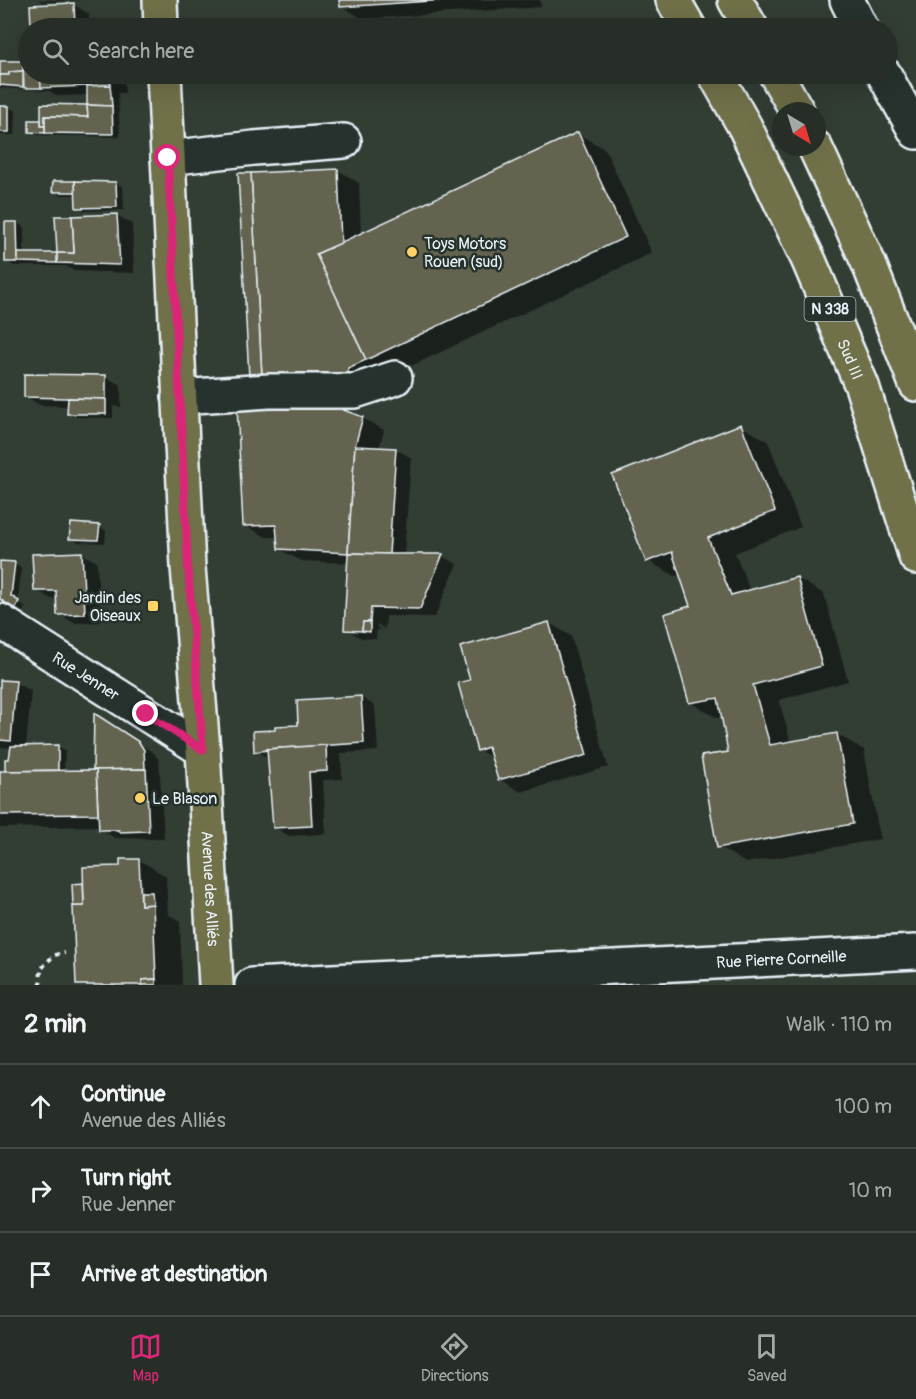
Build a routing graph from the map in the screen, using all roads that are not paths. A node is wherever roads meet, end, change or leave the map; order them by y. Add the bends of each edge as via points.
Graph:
1 (160, 0) edge
2 (673, 0) edge
3 (735, 0) edge
4 (847, 0) edge
5 (161, 18) edge
6 (683, 18) edge
7 (745, 18) edge
8 (856, 18) edge
9 (164, 84) edge
10 (721, 84) edge
11 (782, 84) edge
12 (890, 84) edge
13 (792, 102) edge
14 (916, 132) edge
15 (344, 141) dead end
16 (819, 156) edge
17 (168, 158) junction
18 (395, 378) dead end
19 (916, 384) edge
20 (179, 397) junction
21 (916, 557) edge
22 (0, 621) edge
23 (203, 750) junction
24 (916, 952) edge
25 (594, 976) edge
26 (515, 979) edge
27 (216, 985) edge
28 (252, 985) edge

1 - 5 main road
2 - 6 main road
3 - 7 main road
4 - 8 street
9 - 17 main road, Avenue des Alliés
10 - 21 main road, Sud III / N 338 via 809,261 862,386
11 - 13 main road
12 - 14 street
15 - 17 street
16 - 19 main road via 869,264
17 - 20 main road, Avenue des Alliés
18 - 20 street via 355,391
20 - 23 main road, Avenue des Alliés
22 - 23 street, Rue Jenner
23 - 27 main road, Avenue des Alliés
24 - 25 street, Rue Pierre Corneille
25 - 26 street, Rue Pierre Corneille
26 - 28 street, Rue Pierre Corneille

